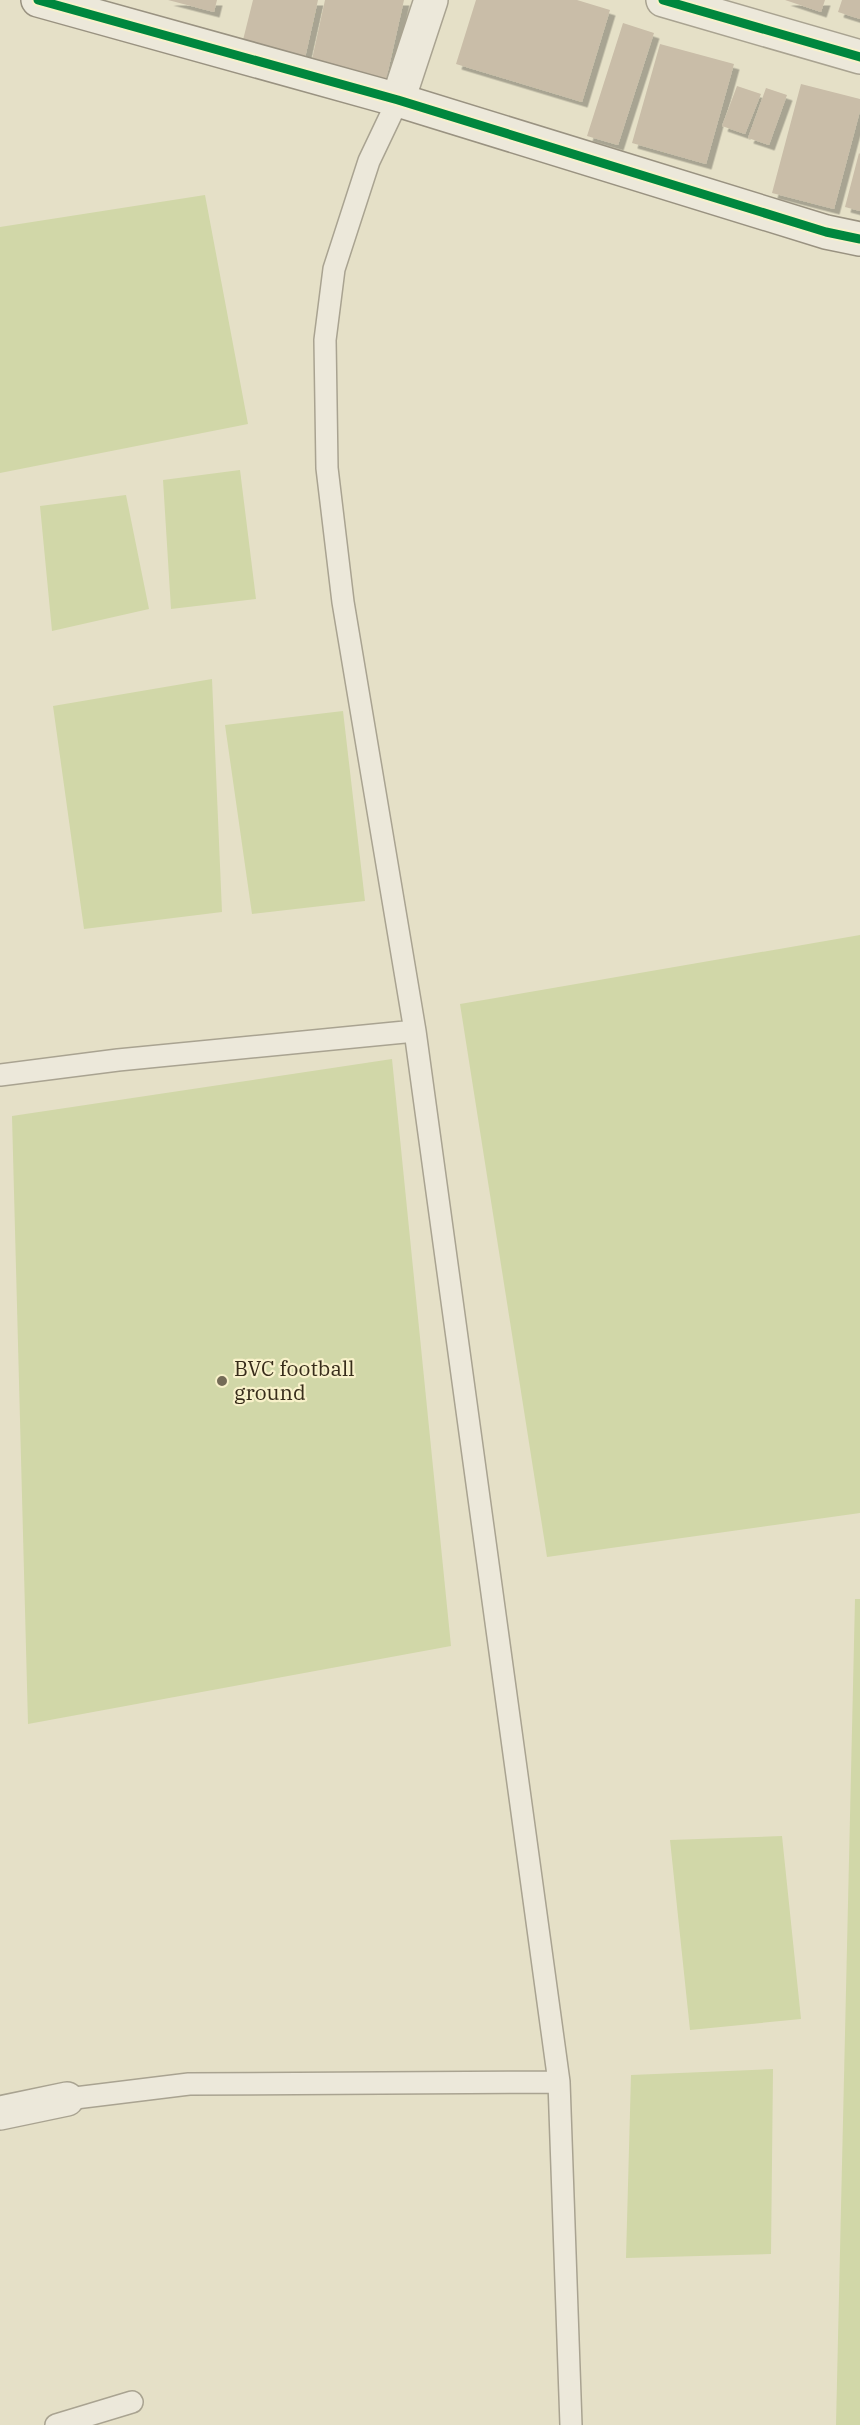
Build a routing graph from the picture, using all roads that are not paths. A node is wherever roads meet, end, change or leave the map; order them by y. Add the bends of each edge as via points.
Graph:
1 (431, 0) edge
2 (663, 0) edge
3 (44, 1) edge
4 (860, 57) edge
5 (398, 100) junction
6 (860, 239) edge
7 (415, 1030) junction
8 (0, 1076) edge
9 (559, 2082) junction
10 (67, 2099) joint
11 (0, 2113) edge
12 (132, 2402) dead end
13 (56, 2425) edge
14 (571, 2425) edge

1 - 5 street
2 - 4 street
3 - 5 street
5 - 6 street via 826,232
5 - 7 lane via 369,161 334,269 325,340 327,468 343,602
7 - 8 lane
7 - 9 lane
9 - 10 lane via 189,2084
9 - 14 lane
10 - 11 street
12 - 13 lane

